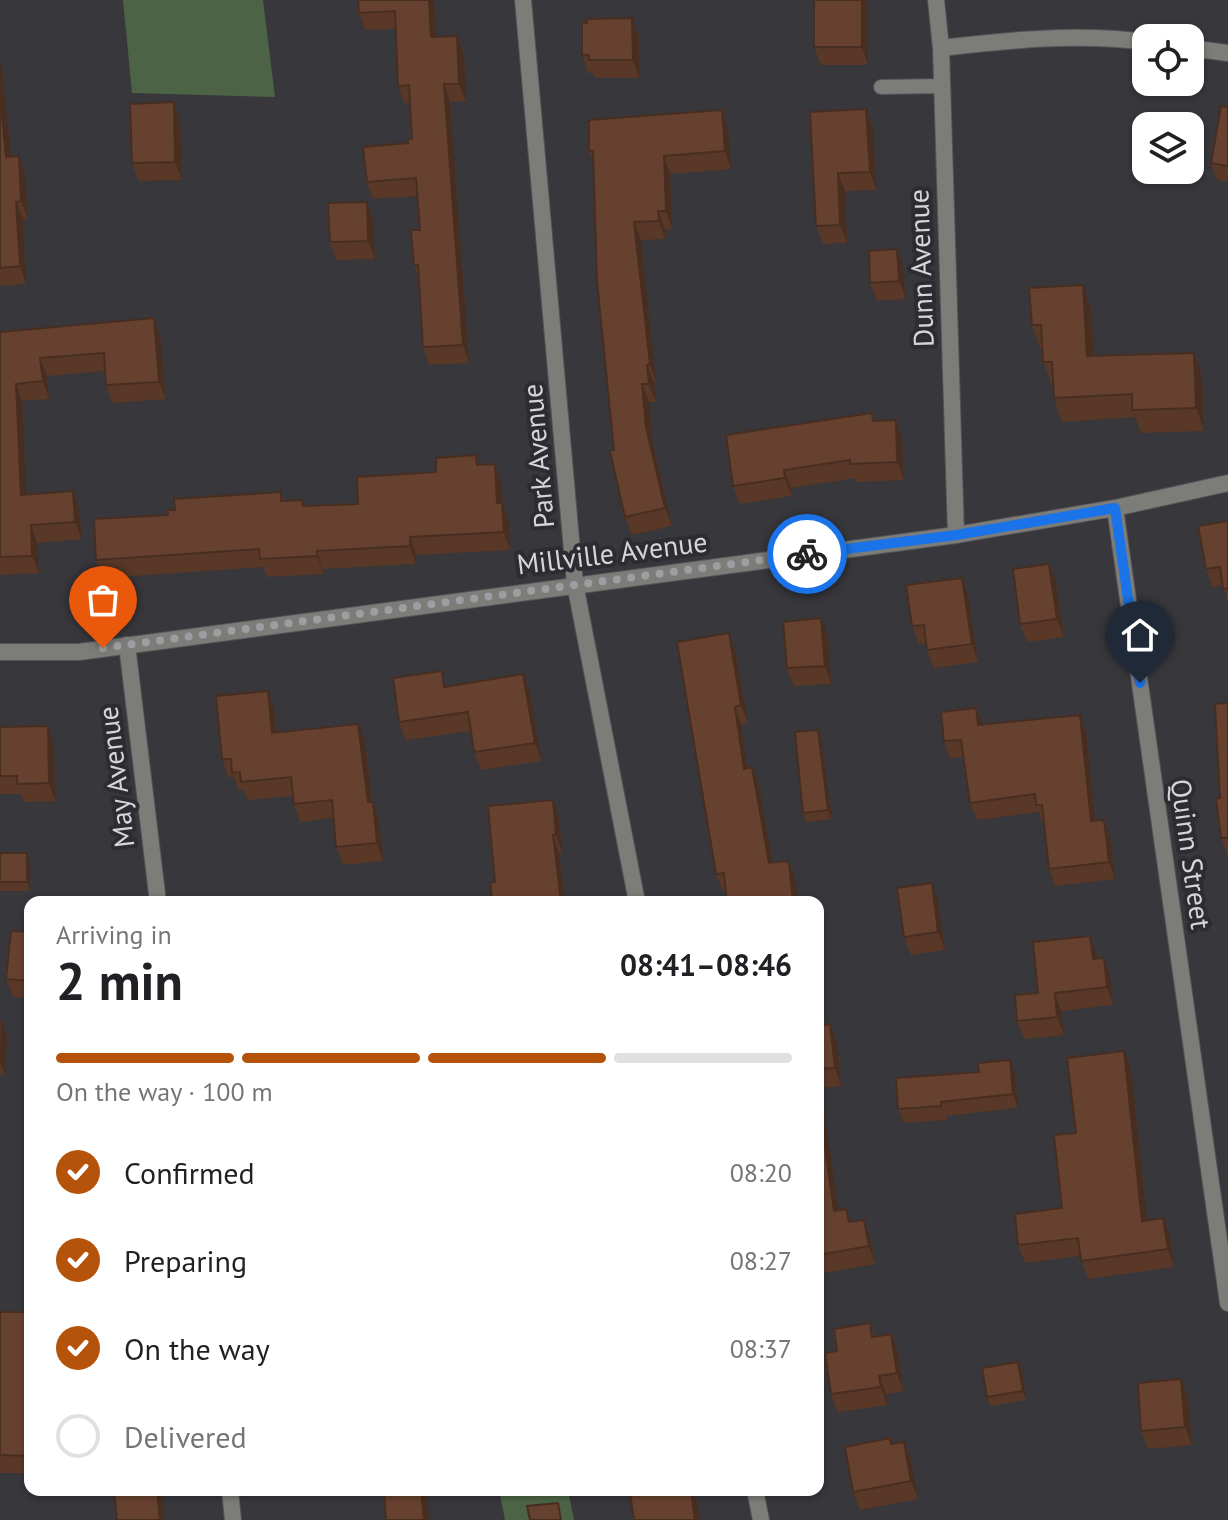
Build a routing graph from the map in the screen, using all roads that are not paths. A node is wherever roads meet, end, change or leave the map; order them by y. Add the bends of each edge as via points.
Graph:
1 (523, 0) edge
2 (936, 0) edge
3 (1132, 40) edge
4 (941, 48) junction
5 (1204, 50) edge
6 (1228, 53) edge
7 (942, 86) junction
8 (881, 87) dead end
9 (1228, 483) edge
10 (1115, 508) junction
11 (956, 535) junction
12 (575, 584) junction
13 (127, 645) junction
14 (0, 652) edge
15 (157, 896) edge
16 (636, 896) edge
17 (1228, 1303) edge
18 (231, 1496) edge
19 (756, 1496) edge
20 (233, 1520) edge
21 (761, 1520) edge

1 - 12 street, Park Avenue
2 - 4 street, Dunn Avenue
3 - 4 street via 1027,38
4 - 7 street, Dunn Avenue
5 - 6 street
7 - 8 lane
7 - 11 street, Dunn Avenue
9 - 10 street, Millville Avenue
10 - 11 street, Millville Avenue
10 - 17 street, Quinn Street
11 - 12 street, Millville Avenue
12 - 13 street, Millville Avenue
12 - 16 street, Park Avenue
13 - 14 street, Millville Avenue via 79,652
13 - 15 street, May Avenue
18 - 20 street
19 - 21 street

